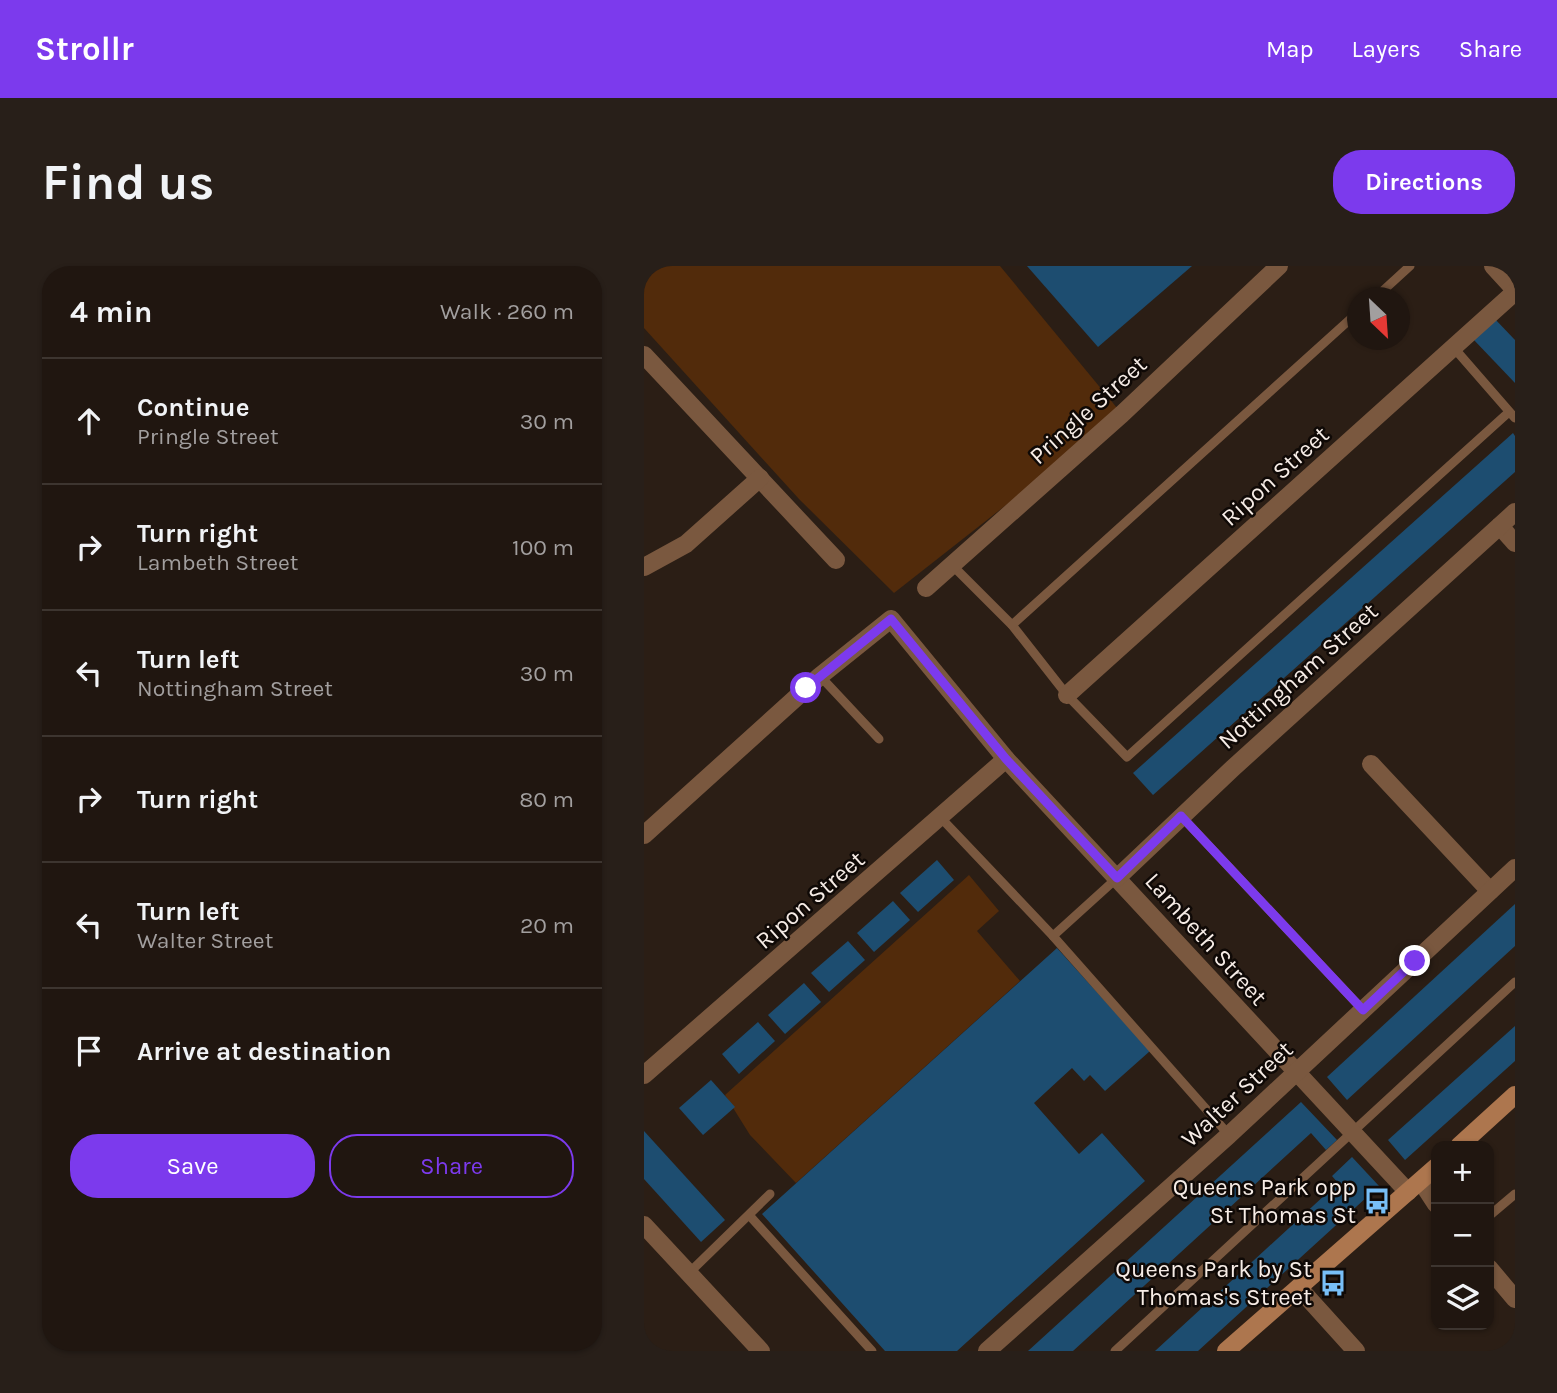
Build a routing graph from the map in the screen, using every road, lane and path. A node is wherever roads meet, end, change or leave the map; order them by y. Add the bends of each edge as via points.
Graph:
1 (1279, 266) edge
2 (1410, 266) edge
3 (1493, 266) edge
4 (1513, 284) edge
5 (1387, 287) edge
6 (1347, 322) edge
7 (1454, 348) junction
8 (644, 355) edge
9 (1512, 415) edge
10 (761, 478) junction
11 (1515, 512) edge
12 (1500, 526) junction
13 (1515, 543) edge
14 (836, 560) dead end
15 (952, 565) junction
16 (644, 567) edge
17 (926, 588) dead end
18 (1012, 625) junction
19 (820, 676) junction
20 (1067, 695) junction
21 (879, 740) dead end
22 (1006, 759) junction
23 (1371, 764) dead end
24 (1181, 816) junction
25 (941, 818) junction
26 (644, 835) edge
27 (1515, 868) edge
28 (1117, 878) junction
29 (1490, 891) junction
30 (1053, 936) junction
31 (1515, 982) edge
32 (1363, 1010) junction
33 (1296, 1073) junction
34 (644, 1075) edge
35 (1515, 1096) edge
36 (1352, 1131) junction
37 (1230, 1135) junction
38 (1465, 1141) edge
39 (1431, 1172) edge
40 (1414, 1187) junction
41 (771, 1194) dead end
42 (1515, 1194) edge
43 (1431, 1200) edge
44 (1494, 1212) edge
45 (749, 1215) junction
46 (644, 1225) edge
47 (690, 1272) junction
48 (1494, 1274) edge
49 (1299, 1288) junction
50 (1515, 1299) edge
51 (761, 1351) edge
52 (872, 1351) edge
53 (987, 1351) edge
54 (1115, 1351) edge
55 (1226, 1351) edge
56 (1356, 1351) edge

1 - 15 street, Pringle Street
2 - 5 lane
3 - 4 street
4 - 7 street, Ripon Street
6 - 18 lane
7 - 9 lane
7 - 20 street, Ripon Street
8 - 10 street
9 - 20 lane via 1127,757
10 - 14 street
10 - 16 street via 686,544
11 - 12 street, Nottingham Street
12 - 13 street
12 - 24 street, Nottingham Street
15 - 17 street, Pringle Street
15 - 18 lane
18 - 20 lane
19 - 21 lane
19 - 22 street, Lambeth Street via 891,619
19 - 26 street
22 - 25 street, Ripon Street
22 - 28 street, Lambeth Street
23 - 29 street
24 - 28 street, Nottingham Street
24 - 32 lane
25 - 30 lane
25 - 34 street, Ripon Street
27 - 29 street, Walter Street
28 - 30 lane
28 - 33 street, Lambeth Street
29 - 32 street, Walter Street
30 - 37 lane
31 - 36 lane
32 - 33 street, Walter Street
33 - 36 street, Lambeth Street
33 - 37 street, Walter Street
35 - 38 street
36 - 40 street, Lambeth Street
36 - 54 lane
37 - 53 street, Walter Street
39 - 40 street
40 - 43 street, Lambeth Street
40 - 49 street
41 - 45 lane
42 - 44 lane
45 - 47 lane
45 - 52 lane
46 - 47 street
47 - 51 street
48 - 50 street
49 - 55 street
49 - 56 street

